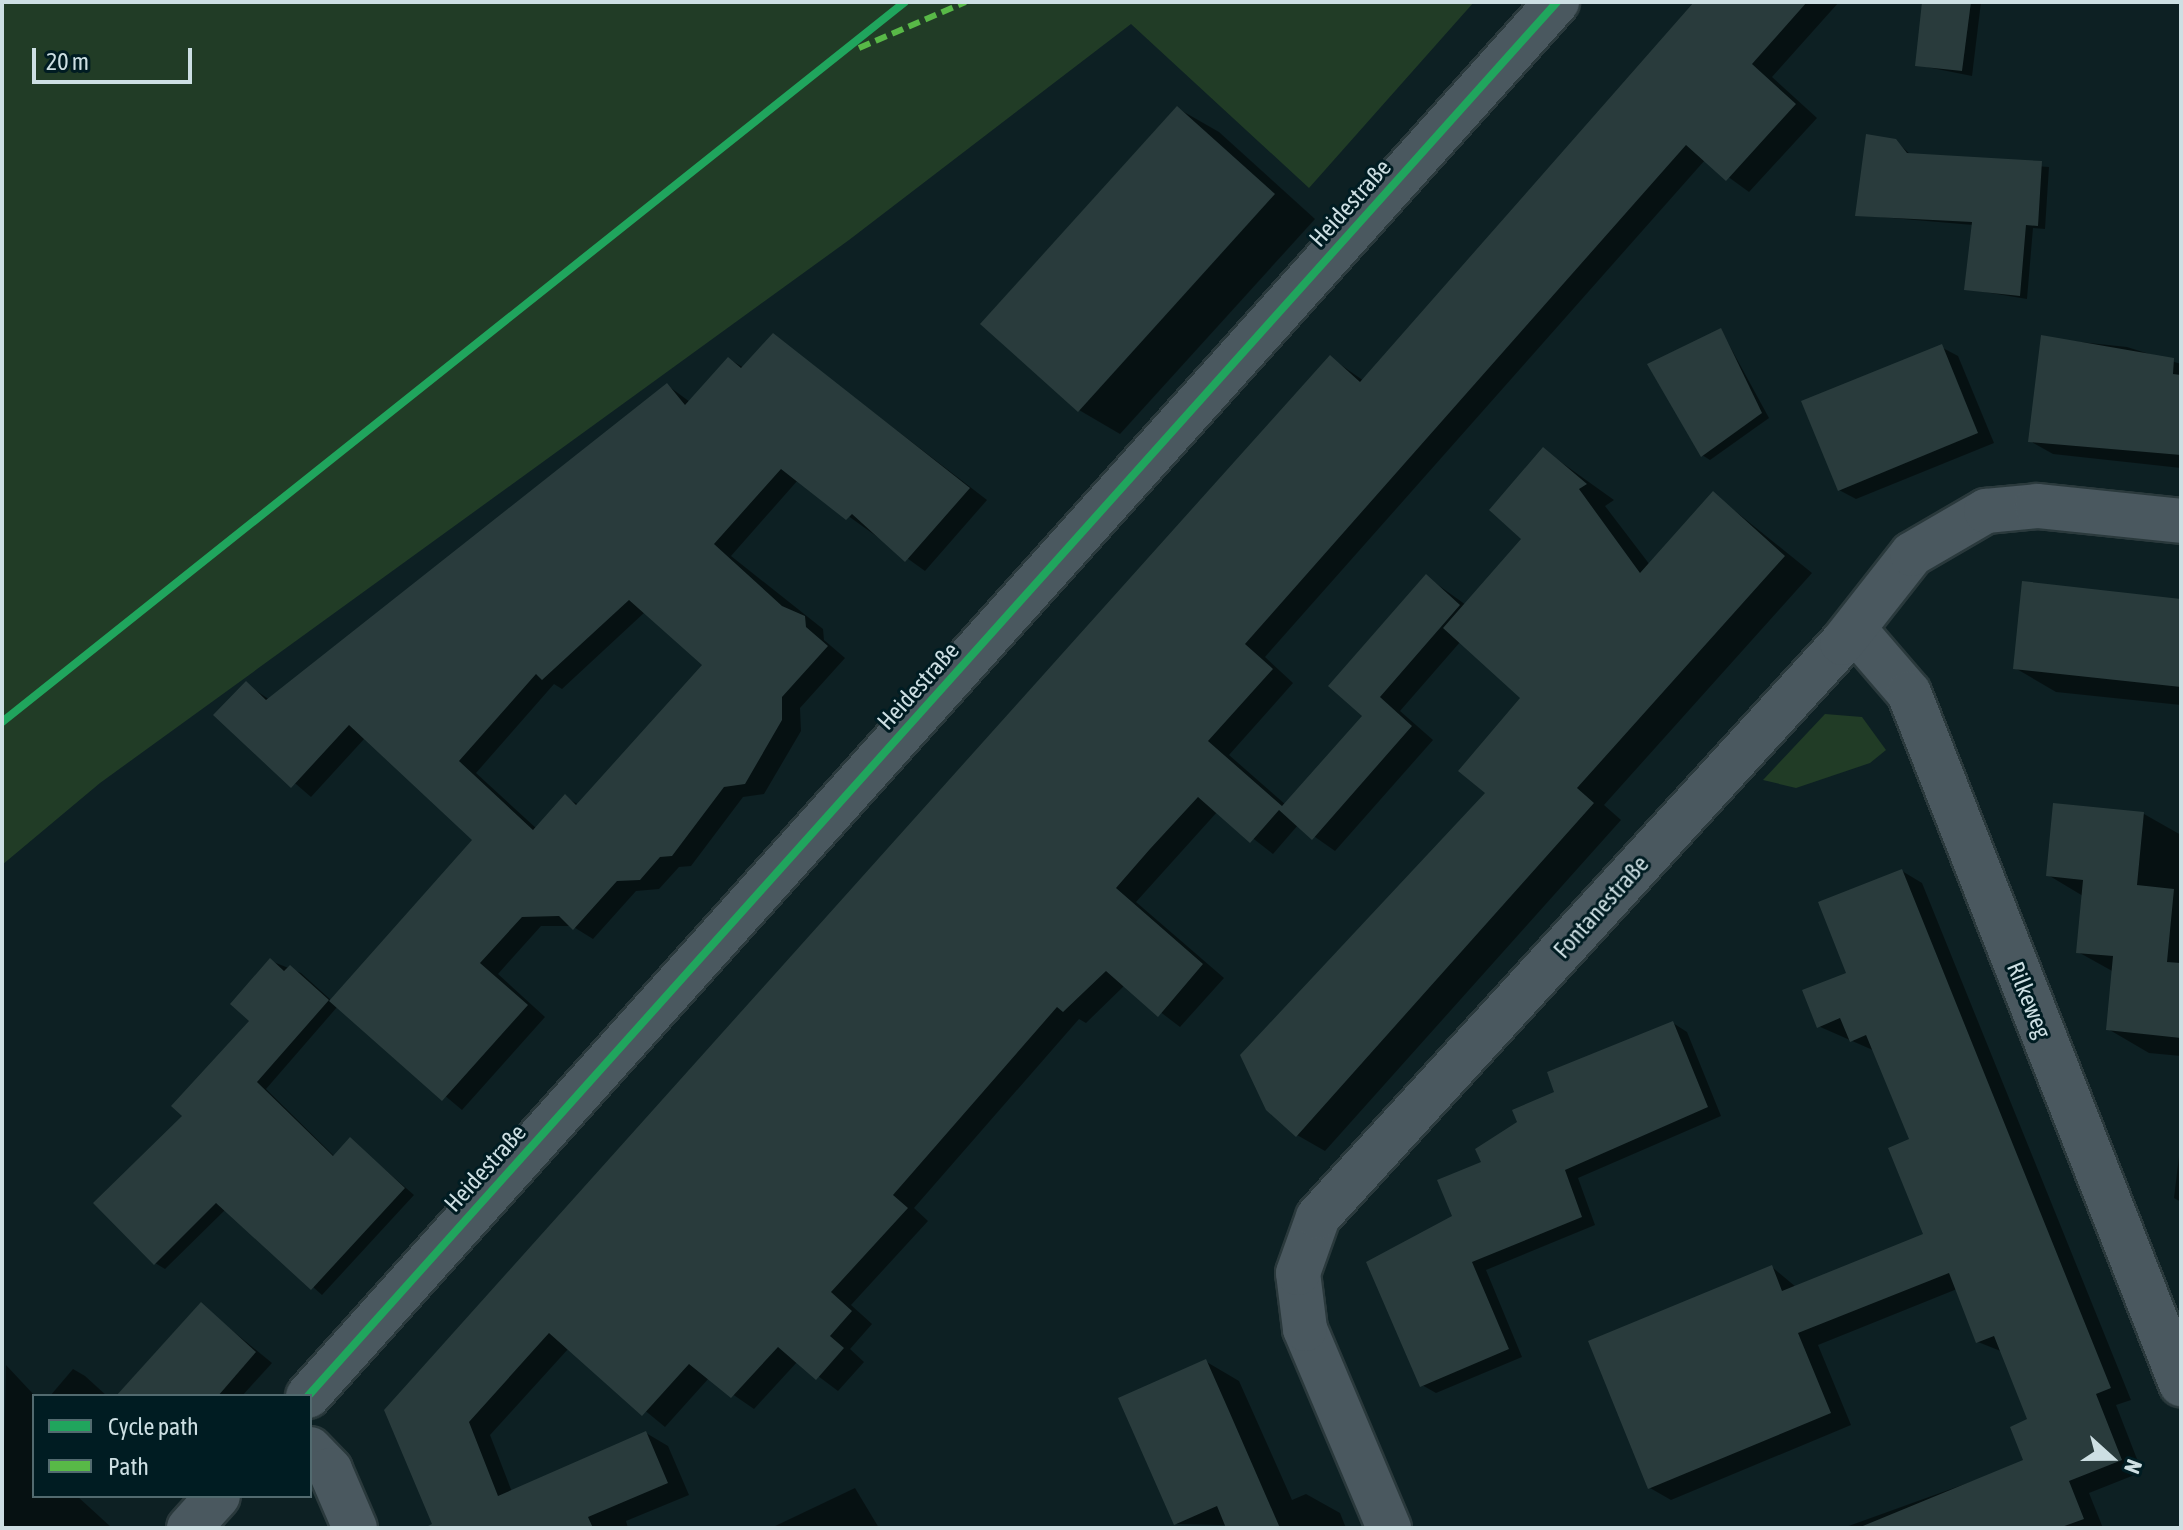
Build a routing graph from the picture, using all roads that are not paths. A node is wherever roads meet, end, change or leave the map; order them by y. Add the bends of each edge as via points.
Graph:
1 (1557, 2) edge
2 (2181, 521) edge
3 (1854, 629) junction
4 (2181, 1384) edge
5 (310, 1394) edge
6 (312, 1451) edge
7 (216, 1498) edge
8 (189, 1528) edge
9 (355, 1528) edge
10 (1389, 1528) edge

1 - 5 street, Heidestraße
2 - 3 street, Fontanestraße via 2037,506 1986,511 1912,554
3 - 4 street, Rilkeweg via 1909,693
3 - 10 street, Fontanestraße via 1318,1217 1298,1273 1305,1329
6 - 9 street via 330,1470
7 - 8 street

